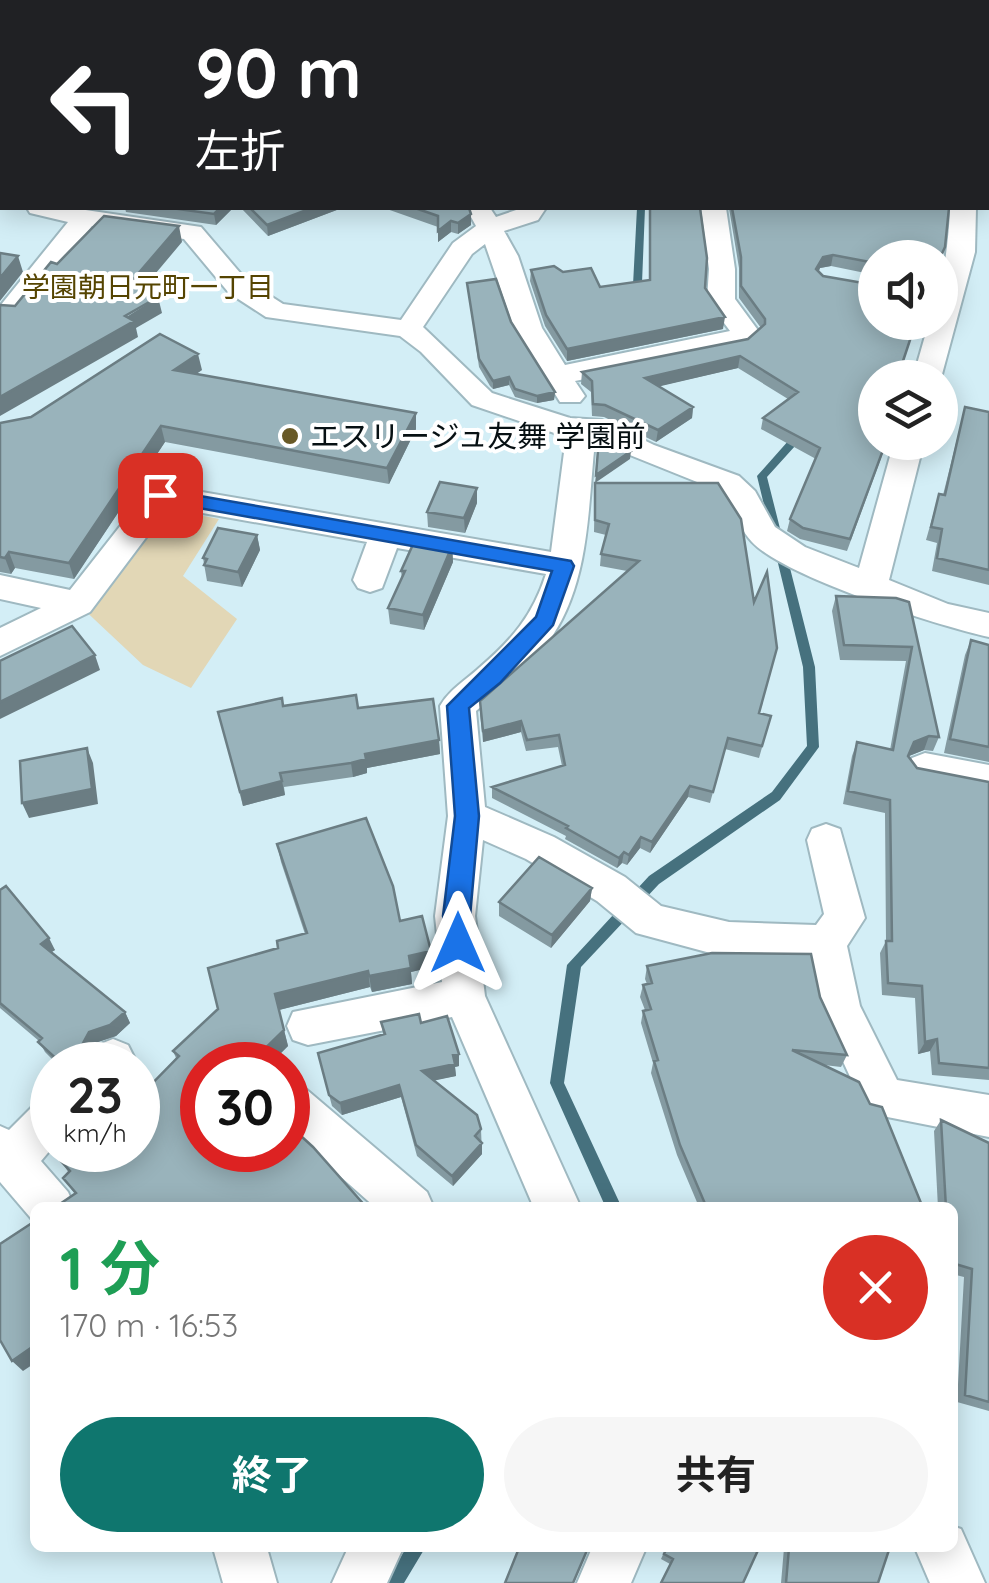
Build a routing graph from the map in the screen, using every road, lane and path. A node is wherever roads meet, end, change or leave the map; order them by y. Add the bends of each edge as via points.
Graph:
1 (49, 210) edge
2 (532, 210) edge
3 (714, 210) edge
4 (964, 210) edge
5 (130, 215) edge
6 (85, 218) junction
7 (484, 218) edge
8 (975, 255) edge
9 (958, 280) edge
10 (10, 312) edge
11 (408, 329) junction
12 (559, 375) junction
13 (591, 427) junction
14 (904, 460) edge
15 (386, 534) junction
16 (564, 566) junction
17 (370, 580) dead end
18 (0, 587) edge
19 (870, 588) junction
20 (78, 604) junction
21 (989, 625) edge
22 (0, 643) edge
23 (925, 768) edge
24 (989, 780) edge
25 (467, 816) junction
26 (826, 840) dead end
27 (826, 943) junction
28 (464, 996) junction
29 (308, 1026) dead end
30 (989, 1116) edge
31 (310, 1120) edge
32 (30, 1134) edge
33 (4, 1154) edge
34 (47, 1202) edge
35 (404, 1202) edge
36 (555, 1202) edge
37 (241, 1552) edge
38 (374, 1552) edge
39 (617, 1552) edge
40 (944, 1552) edge
41 (250, 1583) edge
42 (359, 1583) edge
43 (604, 1583) edge
44 (958, 1583) edge

1 - 6 street
2 - 7 street
3 - 12 street via 721,300 746,333 735,341
4 - 8 street
5 - 6 street
5 - 11 street via 192,232 238,287 276,311
6 - 10 street
7 - 11 street
7 - 12 street via 505,256 528,328
8 - 9 street
11 - 13 street via 482,399 568,428
12 - 13 street
13 - 16 street via 580,434
13 - 19 street via 728,483 763,534
14 - 19 street
15 - 16 street
15 - 17 street
15 - 20 street via 160,495
16 - 25 street via 546,620 458,706
18 - 20 street
19 - 21 street
20 - 22 street
23 - 24 street
25 - 27 street via 611,888 650,921 729,940
25 - 28 street via 455,916
26 - 27 street via 845,918
27 - 30 street via 838,1008 883,1098
28 - 29 street
28 - 36 street
31 - 35 street
32 - 33 street
33 - 34 street
37 - 41 street
38 - 42 street
39 - 43 street
40 - 44 street

